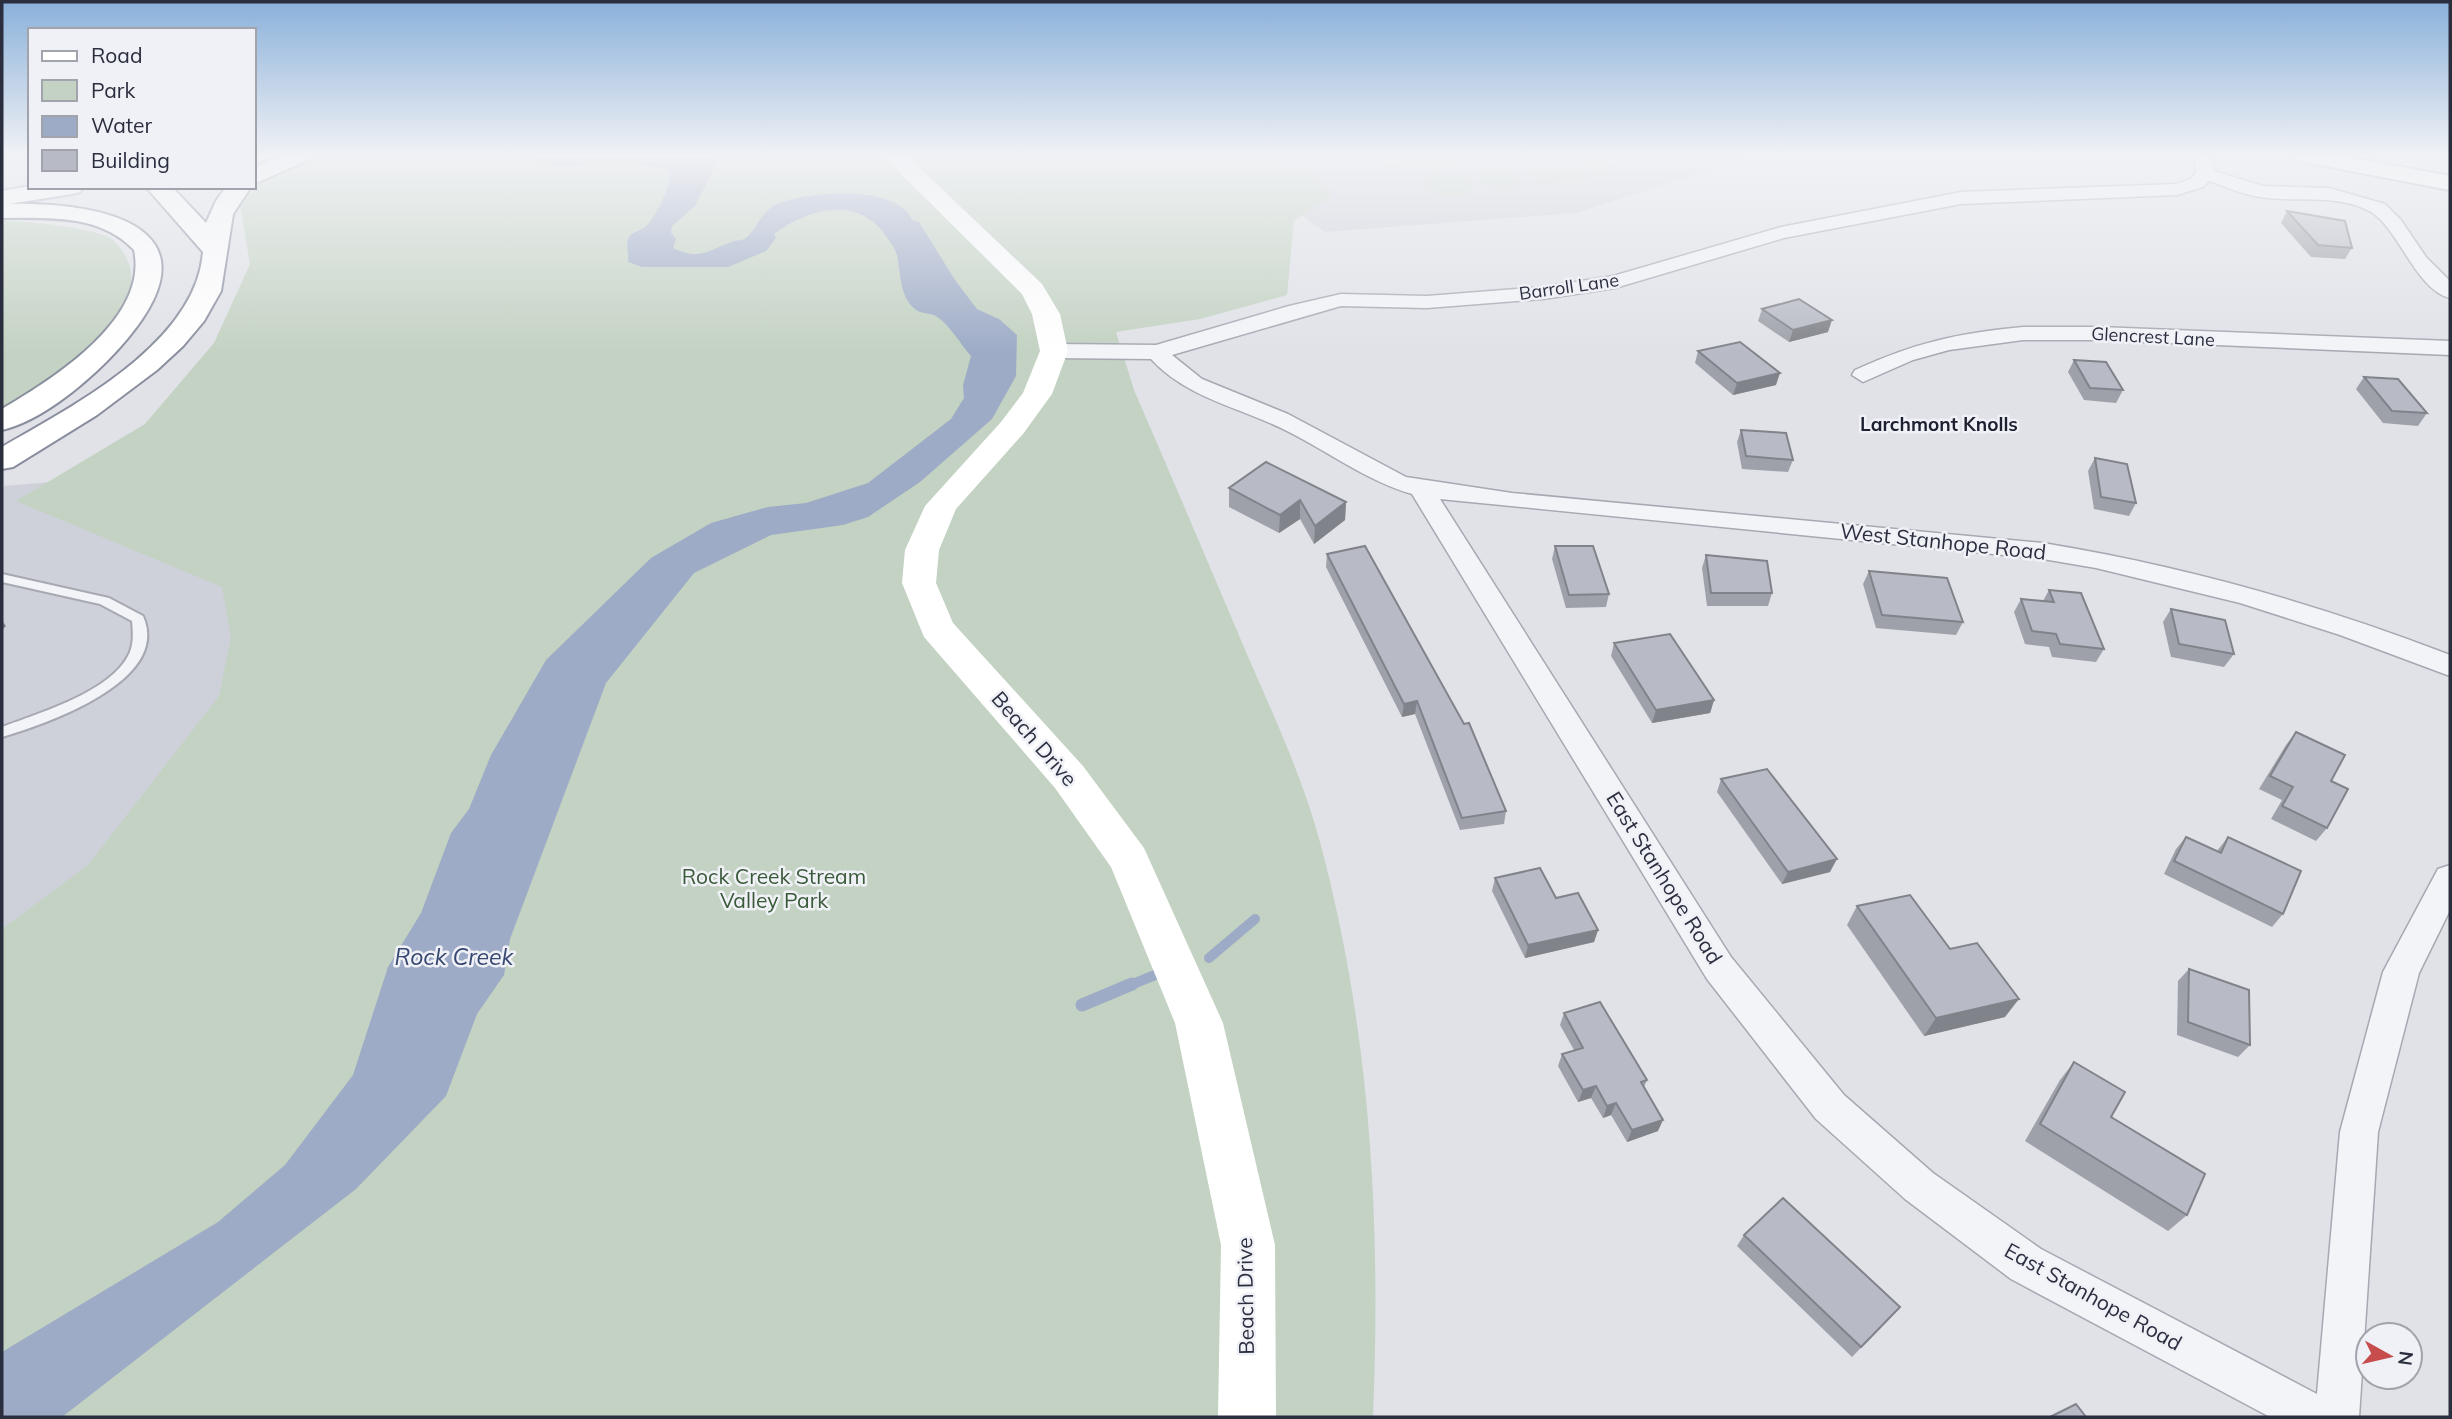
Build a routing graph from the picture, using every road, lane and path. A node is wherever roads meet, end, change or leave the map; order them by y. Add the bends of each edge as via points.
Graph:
1 (106, 221) edge
2 (192, 221) edge
3 (217, 221) edge
4 (962, 221) edge
5 (1842, 221) edge
6 (2391, 221) edge
7 (213, 247) junction
8 (2450, 292) edge
9 (2450, 348) edge
10 (1054, 351) junction
11 (1157, 352) junction
12 (1863, 375) dead end
13 (2, 421) edge
14 (2, 460) edge
15 (1421, 489) junction
16 (4, 580) edge
17 (2450, 666) edge
18 (2, 732) edge
19 (2450, 878) edge
20 (1247, 1417) edge
21 (2315, 1417) edge
22 (2337, 1417) edge

1 - 13 main road via 133,233 148,249 151,269 144,292 131,317 78,372
2 - 7 main road
3 - 7 main road
4 - 10 main road via 1033,290 1046,314
5 - 11 street, Barroll Lane via 1781,233 1615,282 1555,292 1427,302 1341,300
6 - 8 street via 2419,261
7 - 14 main road via 216,263 208,292 194,315 166,344 123,383
9 - 12 street, Glencrest Lane via 2070,332 1955,343 1921,351
10 - 11 street
10 - 20 main road, Beach Drive via 1037,394 1013,428 941,506 922,550 919,583 937,628 1069,777 1129,860 1199,1023 1248,1245
11 - 15 street via 1175,374 1200,390 1265,412 1398,482
15 - 17 street, West Stanhope Road via 2115,562 2204,582 2353,627
15 - 21 street, East Stanhope Road via 1719,968 1830,1107 1919,1185 2026,1264
16 - 18 lane via 104,601 138,619 140,638 135,658 103,689 64,710
19 - 22 street via 2401,972 2359,1132

